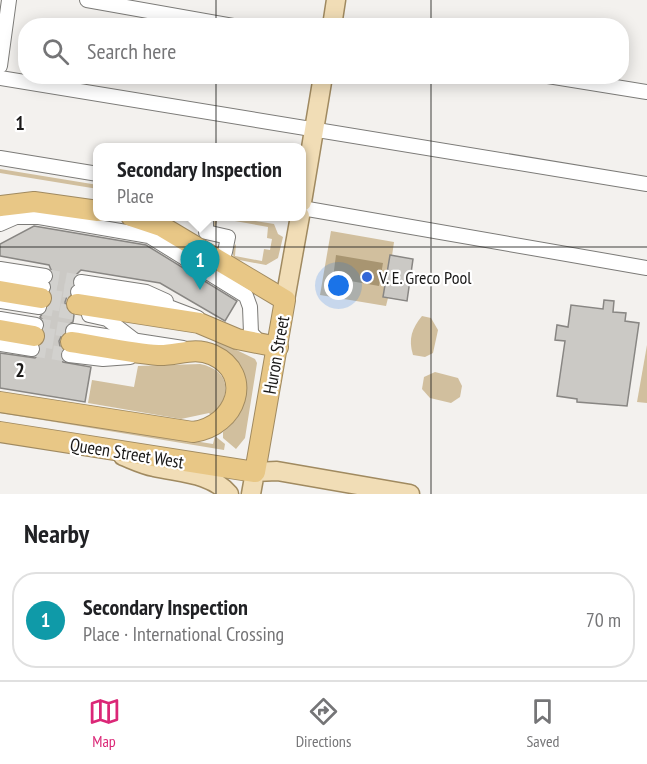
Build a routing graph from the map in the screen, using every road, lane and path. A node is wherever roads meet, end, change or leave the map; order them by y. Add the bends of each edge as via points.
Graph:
1 (9, 0) edge
2 (87, 0) edge
3 (336, 0) edge
4 (188, 18) edge
5 (333, 18) edge
6 (0, 66) edge
7 (0, 78) edge
8 (18, 81) edge
9 (37, 84) edge
10 (322, 84) edge
11 (598, 84) edge
12 (647, 92) edge
13 (314, 129) junction
14 (0, 158) edge
15 (93, 173) edge
16 (306, 178) edge
17 (647, 184) edge
18 (5, 203) edge
19 (306, 209) edge
20 (93, 210) edge
21 (146, 221) edge
22 (206, 221) edge
23 (299, 221) edge
24 (0, 224) edge
25 (219, 261) junction
26 (647, 268) edge
27 (0, 269) edge
28 (234, 278) junction
29 (0, 280) edge
30 (0, 291) edge
31 (42, 292) junction
32 (285, 300) junction
33 (0, 301) edge
34 (80, 301) junction
35 (138, 313) junction
36 (0, 319) edge
37 (118, 327) junction
38 (216, 328) junction
39 (0, 330) edge
40 (99, 335) junction
41 (34, 336) junction
42 (137, 341) junction
43 (71, 342) joint
44 (0, 344) edge
45 (269, 346) junction
46 (201, 351) junction
47 (0, 402) edge
48 (0, 432) edge
49 (104, 450) junction
50 (255, 472) junction
51 (229, 494) edge
52 (251, 494) edge
53 (410, 494) edge

1 - 6 street
2 - 4 street
3 - 5 main road
7 - 8 street
9 - 13 street
10 - 13 main road
11 - 12 street
13 - 16 main road
13 - 17 street
14 - 15 street
18 - 20 highway via 44,203
19 - 26 street
21 - 25 highway via 162,226
22 - 25 street via 206,232 228,237
23 - 32 main road, Huron Street
24 - 28 street via 16,217 39,217 142,234
25 - 28 highway
27 - 31 street
28 - 32 highway
28 - 45 street via 250,307 251,333
29 - 31 street
30 - 31 highway
31 - 33 street
32 - 45 highway, Huron Street
34 - 35 highway
34 - 37 street
34 - 38 street via 146,292
35 - 37 street
35 - 38 highway
36 - 41 street
37 - 40 street
37 - 42 street
38 - 45 highway via 237,339
39 - 41 highway
40 - 42 street
40 - 43 street
41 - 44 street
42 - 46 street
43 - 46 highway via 160,355
45 - 50 highway, Huron Street
46 - 47 highway via 226,364 236,388 229,414 216,426 201,431
48 - 49 highway, Queen Street West
49 - 50 highway, Queen Street West
49 - 51 main road via 151,467 200,476
50 - 52 main road, Huron Street
50 - 53 main road via 277,471

